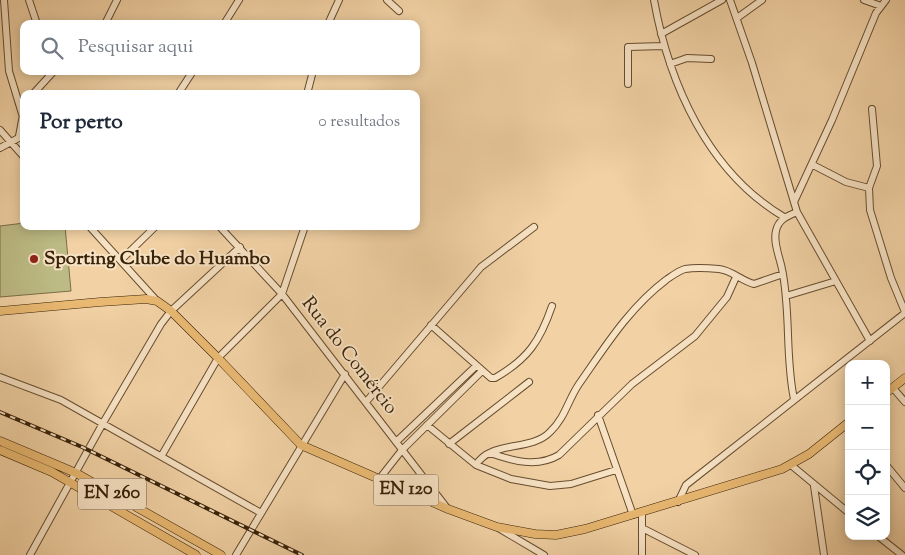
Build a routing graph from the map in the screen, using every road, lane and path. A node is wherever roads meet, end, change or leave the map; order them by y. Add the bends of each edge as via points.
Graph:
1 (4, 0) edge
2 (29, 0) edge
3 (117, 0) edge
4 (239, 0) edge
5 (339, 0) edge
6 (387, 0) edge
7 (654, 0) edge
8 (722, 0) edge
9 (730, 0) edge
10 (762, 0) edge
11 (864, 0) edge
12 (886, 0) edge
13 (881, 6) junction
14 (399, 11) dead end
15 (737, 18) junction
16 (36, 20) edge
17 (107, 20) edge
18 (226, 20) edge
19 (330, 20) edge
20 (661, 34) junction
21 (664, 46) junction
22 (711, 59) dead end
23 (670, 64) junction
24 (50, 75) edge
25 (191, 75) edge
26 (312, 75) edge
27 (628, 84) dead end
28 (36, 90) edge
29 (181, 90) edge
30 (308, 90) edge
31 (20, 106) edge
32 (872, 109) dead end
33 (0, 130) edge
34 (20, 136) edge
35 (9, 141) junction
36 (0, 148) edge
37 (20, 153) edge
38 (813, 165) junction
39 (869, 188) junction
40 (794, 202) junction
41 (797, 212) junction
42 (784, 217) junction
43 (534, 227) dead end
44 (93, 230) edge
45 (152, 230) edge
46 (223, 230) edge
47 (304, 230) edge
48 (240, 247) junction
49 (121, 260) junction
50 (783, 274) junction
51 (736, 277) junction
52 (836, 282) junction
53 (282, 294) junction
54 (786, 296) junction
55 (156, 301) junction
56 (552, 306) dead end
57 (0, 311) edge
58 (171, 312) junction
59 (905, 313) edge
60 (431, 325) junction
61 (870, 341) junction
62 (218, 358) junction
63 (476, 366) junction
64 (482, 371) junction
65 (345, 374) junction
66 (0, 377) edge
67 (905, 378) edge
68 (529, 382) dead end
69 (890, 390) edge
70 (794, 399) junction
71 (366, 402) junction
72 (905, 402) edge
73 (598, 416) junction
74 (103, 423) junction
75 (428, 425) junction
76 (845, 425) edge
77 (0, 441) edge
78 (396, 442) junction
79 (449, 444) junction
80 (301, 446) junction
81 (0, 450) edge
82 (402, 450) junction
83 (489, 453) junction
84 (162, 455) junction
85 (476, 464) junction
86 (791, 465) junction
87 (616, 470) junction
88 (890, 470) edge
89 (76, 473) junction
90 (380, 478) junction
91 (71, 483) junction
92 (814, 486) junction
93 (905, 488) edge
94 (678, 502) junction
95 (448, 509) junction
96 (845, 510) edge
97 (642, 512) junction
98 (261, 513) junction
99 (633, 515) junction
100 (156, 518) junction
101 (497, 527) junction
102 (642, 528) junction
103 (152, 529) junction
104 (883, 540) edge
105 (30, 555) edge
106 (196, 555) edge
107 (221, 555) edge
108 (236, 555) edge
109 (544, 555) edge
110 (642, 555) edge
111 (695, 555) edge
112 (824, 555) edge
113 (902, 555) edge

1 - 31 street via 9,71
2 - 16 street
3 - 17 street
4 - 18 street
5 - 19 street
6 - 14 street
7 - 20 street
8 - 20 street
9 - 15 street
10 - 15 street
11 - 13 street
12 - 13 street
13 - 38 street
15 - 40 street
20 - 21 street
21 - 23 street
21 - 27 street via 628,47
22 - 23 street via 687,58
23 - 42 street via 681,93 712,152 742,183
24 - 28 street
25 - 29 street
26 - 30 street
32 - 39 street via 877,166
33 - 35 street
34 - 35 street
35 - 36 street
35 - 37 street
38 - 39 street via 846,182
38 - 40 street
39 - 59 street via 870,210 880,247
40 - 41 street
41 - 42 street
41 - 52 street
42 - 50 street via 775,238
43 - 60 street via 481,267
44 - 49 street
45 - 49 street
46 - 48 street, Rua do Comércio
47 - 53 street
48 - 53 street, Rua do Comércio
48 - 58 street
49 - 55 street
50 - 51 street via 759,284
50 - 54 street
51 - 73 street via 727,296 695,336 632,384
51 - 83 street via 720,269 696,268 677,272 646,295 606,342 578,385 566,412 546,437
52 - 54 street
52 - 61 street
53 - 62 street
53 - 65 street, Rua do Comércio
54 - 70 street
55 - 57 main road via 146,299
55 - 58 main road, EN 120
56 - 64 street via 541,336 531,350 495,378
58 - 62 main road, EN 120
58 - 74 street
59 - 61 street
60 - 63 street
60 - 71 street
61 - 70 street
62 - 80 main road, EN 120
62 - 84 street
63 - 64 street
63 - 78 street
64 - 75 street
65 - 71 street, Rua do Comércio
65 - 80 street
66 - 74 street via 62,400
67 - 69 main road
68 - 79 street
69 - 72 street
70 - 94 street via 686,485
71 - 78 street, Rua do Comércio
73 - 83 street via 559,456 548,462 532,463
73 - 87 street
74 - 84 street
74 - 89 street
75 - 79 street
75 - 82 street
76 - 86 main road, EN 120
77 - 89 main road, EN 260
78 - 82 street, Rua do Comércio
79 - 85 street
80 - 90 main road, EN 120
80 - 98 street
81 - 91 main road, EN 260 via 34,463
82 - 90 street
82 - 95 street, Rua do Comércio
83 - 85 street
84 - 98 street
85 - 87 street via 512,479 550,486 571,484
86 - 92 street
86 - 94 main road, EN 120
87 - 99 street
88 - 93 street
89 - 91 street
89 - 100 main road, EN 260
90 - 95 main road, EN 120
91 - 103 main road, EN 260
91 - 105 street
92 - 96 street
92 - 112 street
94 - 97 main road, EN 120
95 - 101 main road, EN 120
97 - 99 main road, EN 120
97 - 102 street
98 - 108 street
99 - 101 main road, EN 120 via 556,535
100 - 103 main road
100 - 107 main road, EN 260
101 - 109 street
102 - 110 street
102 - 111 street
103 - 106 main road, EN 260
104 - 113 street

